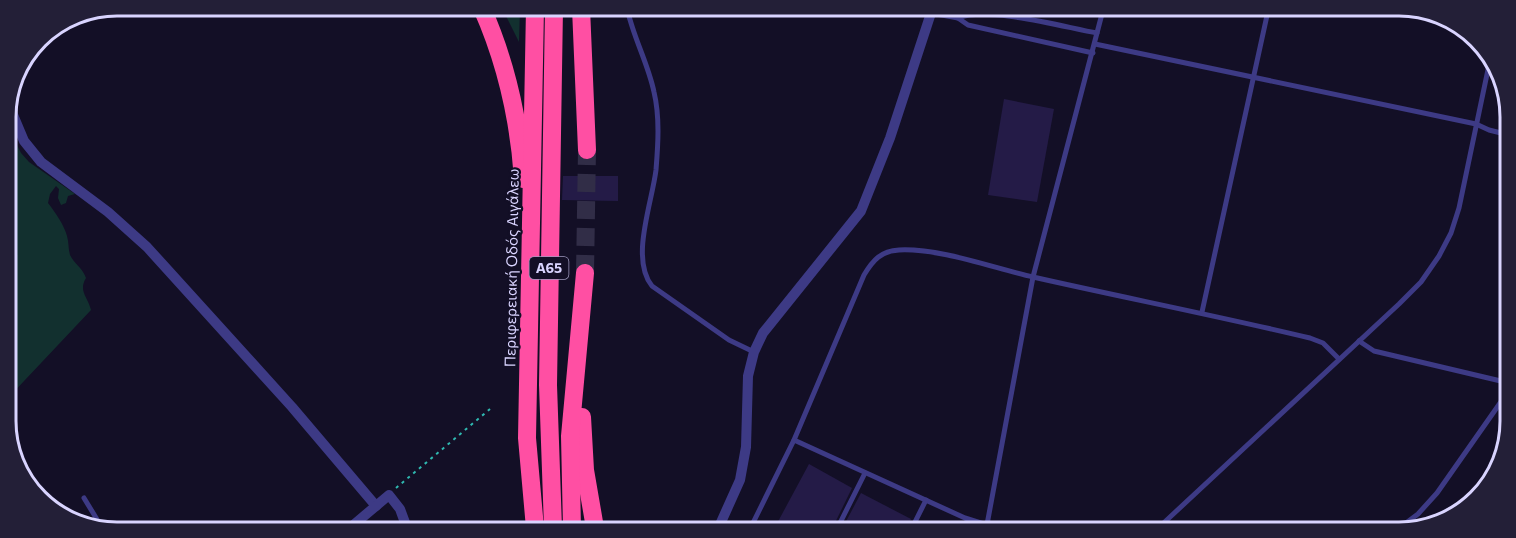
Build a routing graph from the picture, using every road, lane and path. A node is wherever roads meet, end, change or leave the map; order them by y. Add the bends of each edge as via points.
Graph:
1 (485, 16) edge
2 (535, 16) edge
3 (554, 16) edge
4 (581, 16) edge
5 (629, 16) edge
6 (930, 16) edge
7 (951, 16) edge
8 (964, 16) edge
9 (994, 16) edge
10 (1101, 16) edge
11 (1267, 16) edge
12 (958, 18) junction
13 (1097, 33) junction
14 (1095, 44) junction
15 (1093, 54) junction
16 (1488, 70) edge
17 (1254, 77) junction
18 (1476, 124) junction
19 (17, 127) edge
20 (1500, 133) edge
21 (587, 150) tunnel mouth
22 (585, 273) tunnel mouth
23 (1033, 277) junction
24 (583, 306) junction
25 (1202, 312) junction
26 (531, 315) junction
27 (1359, 341) junction
28 (754, 352) junction
29 (1339, 359) junction
30 (1500, 381) edge
31 (1500, 403) edge
32 (490, 409) dead end
33 (794, 440) junction
34 (866, 473) junction
35 (389, 495) junction
36 (84, 498) dead end
37 (926, 500) junction
38 (376, 506) junction
39 (534, 507) junction
40 (97, 520) edge
41 (841, 521) edge
42 (915, 521) edge
43 (973, 521) edge
44 (987, 521) edge
45 (1165, 521) edge
46 (1409, 521) edge
47 (357, 522) edge
48 (405, 522) edge
49 (531, 522) edge
50 (535, 522) edge
51 (553, 522) edge
52 (572, 522) edge
53 (594, 522) edge
54 (722, 522) edge
55 (754, 522) edge

1 - 26 highway via 505,72 518,133
2 - 26 highway, Περιφερειακή Οδός Αιγάλεω / Α65
3 - 51 highway, Α65 via 548,385
4 - 21 highway
5 - 28 lane via 656,103 657,159 642,258 647,280 723,336
6 - 28 street via 861,211 763,333
7 - 12 lane
8 - 12 lane
9 - 13 lane
10 - 13 lane
11 - 17 lane
12 - 15 lane via 968,25
13 - 14 lane
14 - 15 lane
14 - 17 lane
15 - 23 lane
16 - 18 lane
17 - 18 lane
17 - 25 lane
18 - 20 lane
18 - 27 lane via 1459,207 1439,256 1421,282
19 - 38 street via 36,156 53,172 108,212 147,247
22 - 24 highway
23 - 25 lane
23 - 33 lane via 915,251 898,250 872,260
23 - 44 lane
24 - 52 highway via 570,436
24 - 53 highway via 583,445
25 - 29 lane via 1310,338
26 - 39 highway, Περιφερειακή Οδός Αιγάλεω / Α65 via 527,438
27 - 29 lane
27 - 30 lane via 1374,351
28 - 54 street via 748,376 743,466
29 - 45 lane
31 - 46 lane via 1437,493
32 - 35 path
33 - 34 lane
33 - 55 lane
34 - 37 lane
34 - 41 lane
35 - 38 street
35 - 48 street
36 - 40 lane
37 - 42 lane
37 - 43 lane
38 - 47 street
39 - 49 highway
39 - 50 highway, Περιφερειακή Οδός Αιγάλεω / Α65

